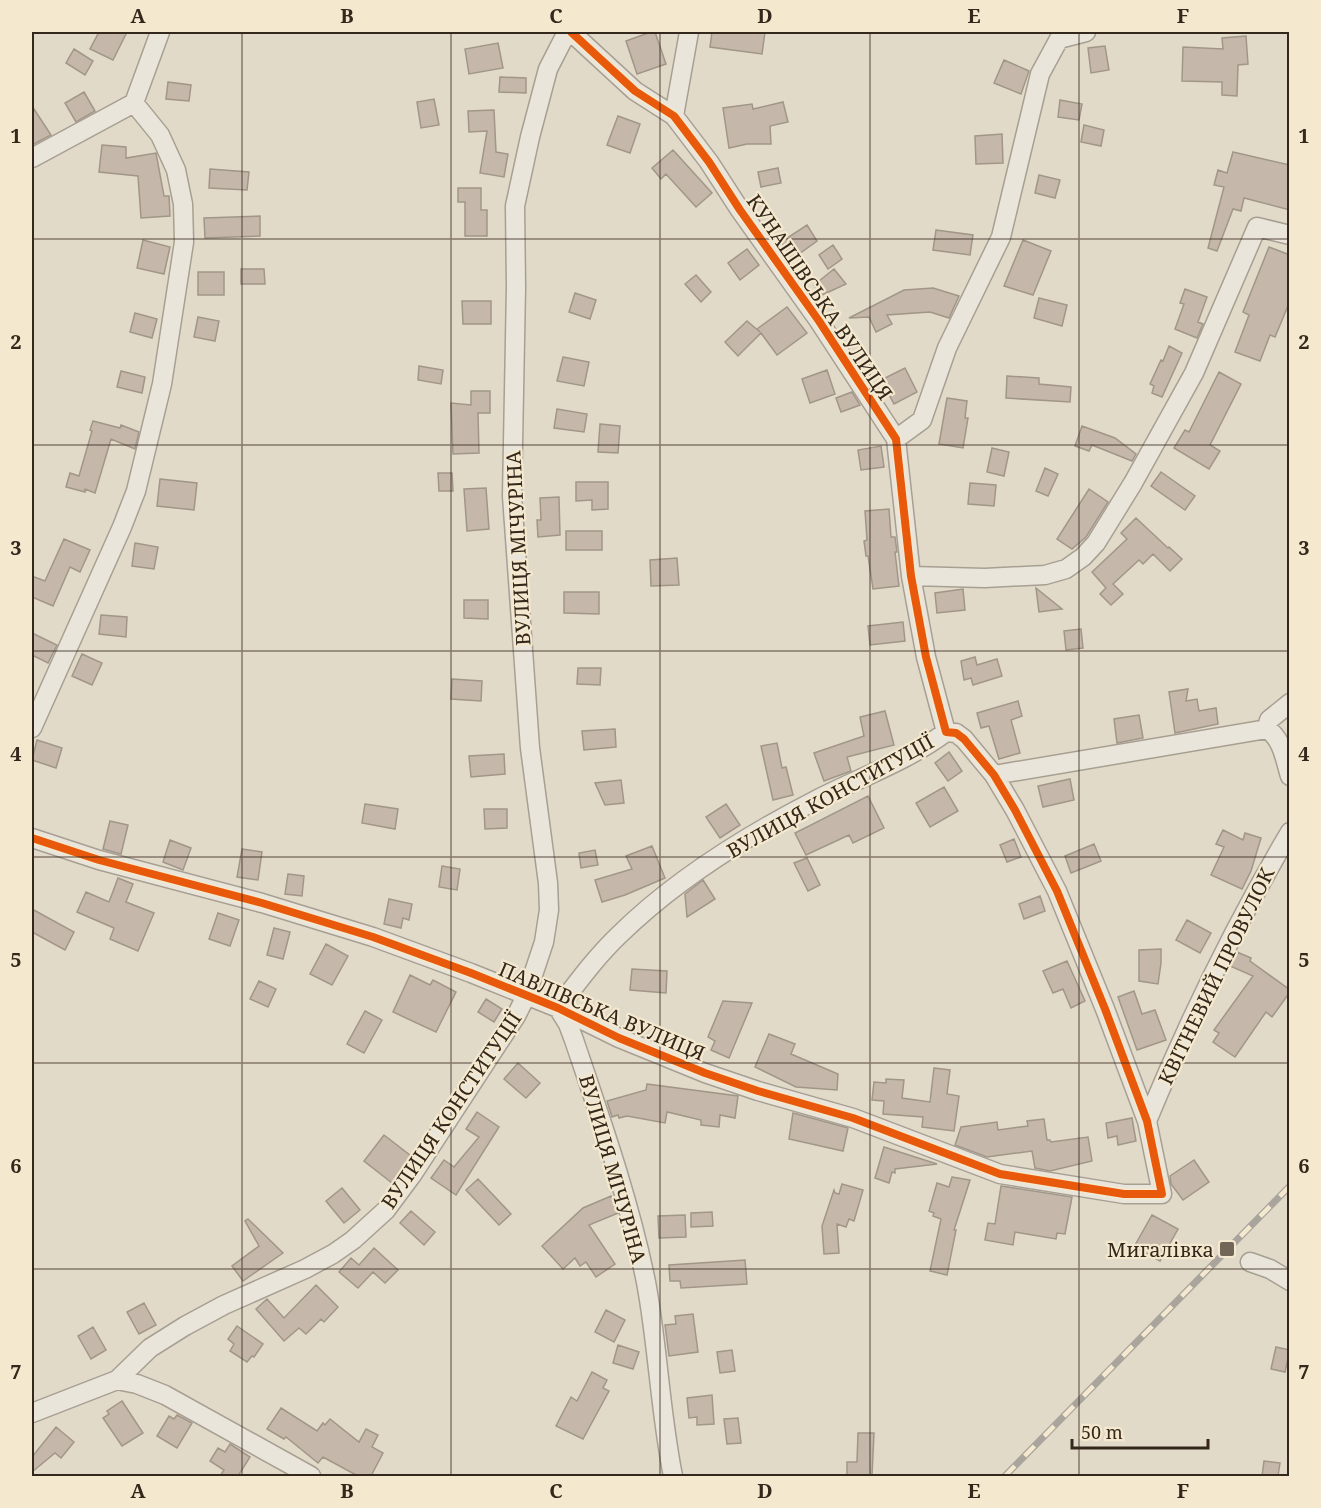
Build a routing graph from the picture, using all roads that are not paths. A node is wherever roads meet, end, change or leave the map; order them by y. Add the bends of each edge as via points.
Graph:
1 (160, 32) edge
2 (569, 32) edge
3 (689, 32) edge
4 (1086, 32) edge
5 (134, 103) junction
6 (674, 116) junction
7 (32, 158) edge
8 (1290, 235) edge
9 (896, 438) junction
10 (911, 576) junction
11 (1290, 704) edge
12 (32, 728) edge
13 (1267, 729) junction
14 (946, 732) junction
15 (994, 775) junction
16 (1290, 776) edge
17 (1290, 832) edge
18 (32, 838) edge
19 (526, 996) junction
20 (558, 1008) junction
21 (1147, 1121) junction
22 (1250, 1262) dead end
23 (1290, 1267) edge
24 (1270, 1269) junction
25 (1290, 1281) edge
26 (117, 1380) junction
27 (32, 1413) edge
28 (311, 1476) edge
29 (673, 1476) edge

1 - 5 street
2 - 6 street, КУНАШІВСЬКА ВУЛИЦЯ via 635,91
2 - 19 street, ВУЛИЦЯ МІЧУРІНА via 548,69 515,206 512,496 530,748 549,910
3 - 6 street
4 - 9 street via 1059,39 1040,74 1001,237 947,348 922,420
5 - 7 street
5 - 12 street via 160,135 176,170 183,204 184,242 162,384 136,490
6 - 9 street, КУНАШІВСЬКА ВУЛИЦЯ via 819,321
8 - 10 street via 1257,227 1194,374 1134,483 1083,558 1066,569 1045,575
9 - 10 street, КУНАШІВСЬКА ВУЛИЦЯ
10 - 14 street, КУНАШІВСЬКА ВУЛИЦЯ via 926,657
11 - 13 street via 1269,720
13 - 15 street
13 - 16 street via 1279,741
14 - 15 street via 964,739
14 - 20 street, ВУЛИЦЯ КОНСТИТУЦІЇ via 899,761 770,825 687,878 618,936
15 - 21 street via 1072,926
17 - 21 street, КВІТНЕВИЙ ПРОВУЛОК via 1250,899 1174,1055
18 - 19 street, ПАВЛІВСЬКА ВУЛИЦЯ via 373,937
19 - 20 street, ПАВЛІВСЬКА ВУЛИЦЯ
19 - 26 street, ВУЛИЦЯ КОНСТИТУЦІЇ via 412,1175 369,1226 333,1254 185,1326 150,1348
20 - 21 street, ПАВЛІВСЬКА ВУЛИЦЯ via 705,1073 853,1118 999,1174 1124,1194 1162,1194
20 - 29 street, ВУЛИЦЯ МІЧУРІНА via 574,1040 634,1230 651,1316 665,1440
22 - 24 street
23 - 24 street
24 - 25 street
26 - 27 street, ВУЛИЦЯ КОНСТИТУЦІЇ
26 - 28 street via 165,1395

